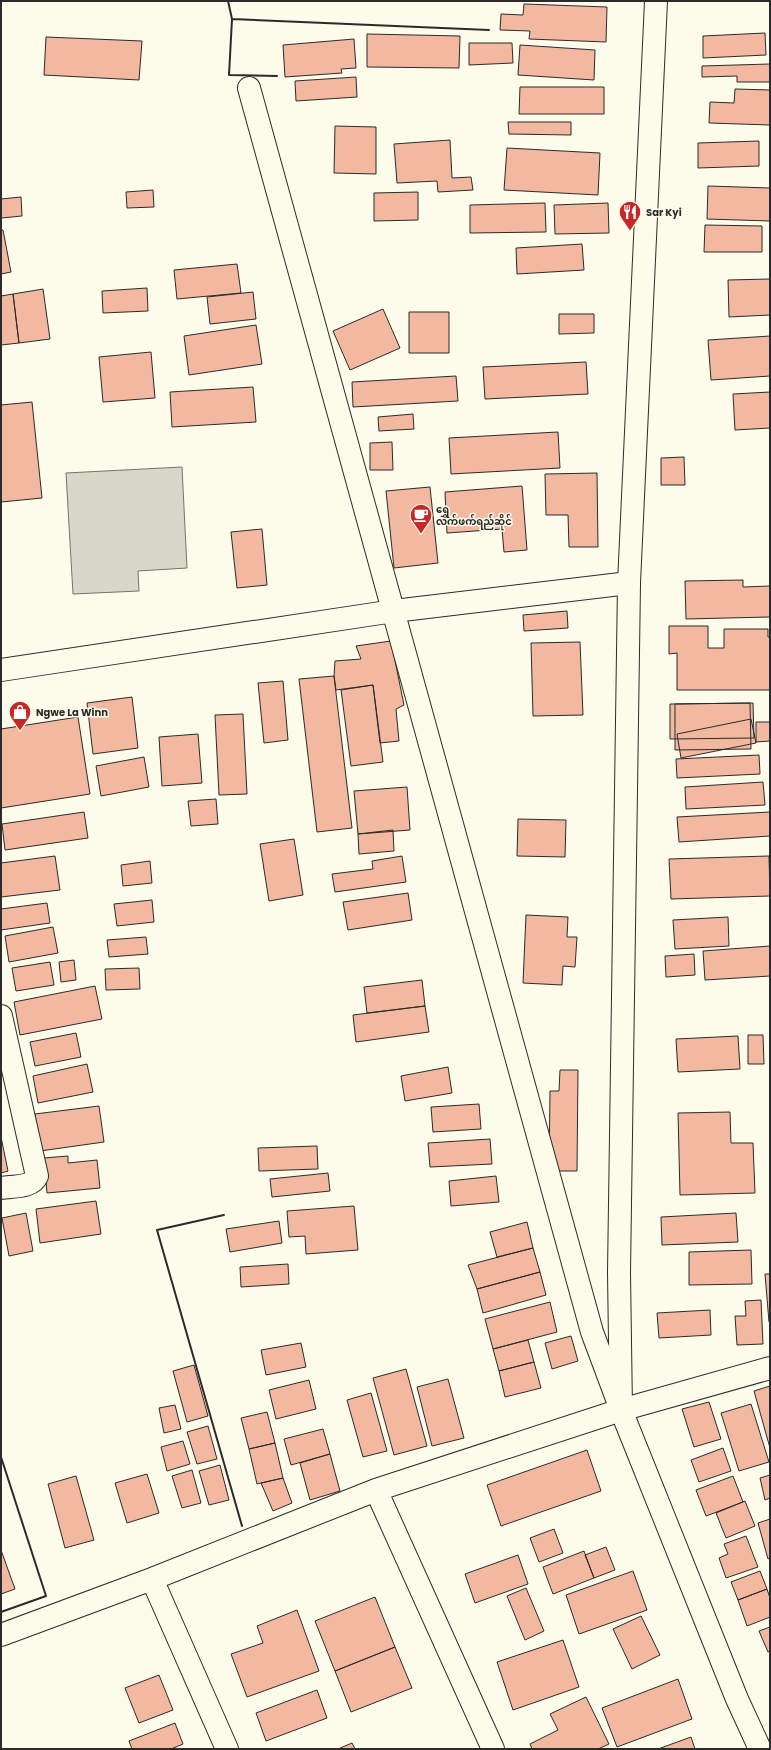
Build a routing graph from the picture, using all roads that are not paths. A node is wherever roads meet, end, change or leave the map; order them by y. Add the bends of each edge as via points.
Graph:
1 (656, 1) edge
2 (249, 88) dead end
3 (629, 583) junction
4 (394, 611) junction
5 (1, 670) edge
6 (1, 1016) edge
7 (1, 1188) edge
8 (770, 1368) edge
9 (621, 1410) junction
10 (376, 1490) junction
11 (152, 1579) junction
12 (1, 1636) edge
13 (227, 1749) edge
14 (493, 1749) edge
15 (760, 1749) edge

1 - 3 street
2 - 4 street
3 - 4 street
3 - 9 street via 619,1273
4 - 5 street
4 - 9 street via 592,1332
6 - 7 street via 37,1176 30,1184
8 - 9 street
9 - 10 street
9 - 15 street via 737,1699
10 - 11 street
10 - 14 street
11 - 12 street
11 - 13 street

